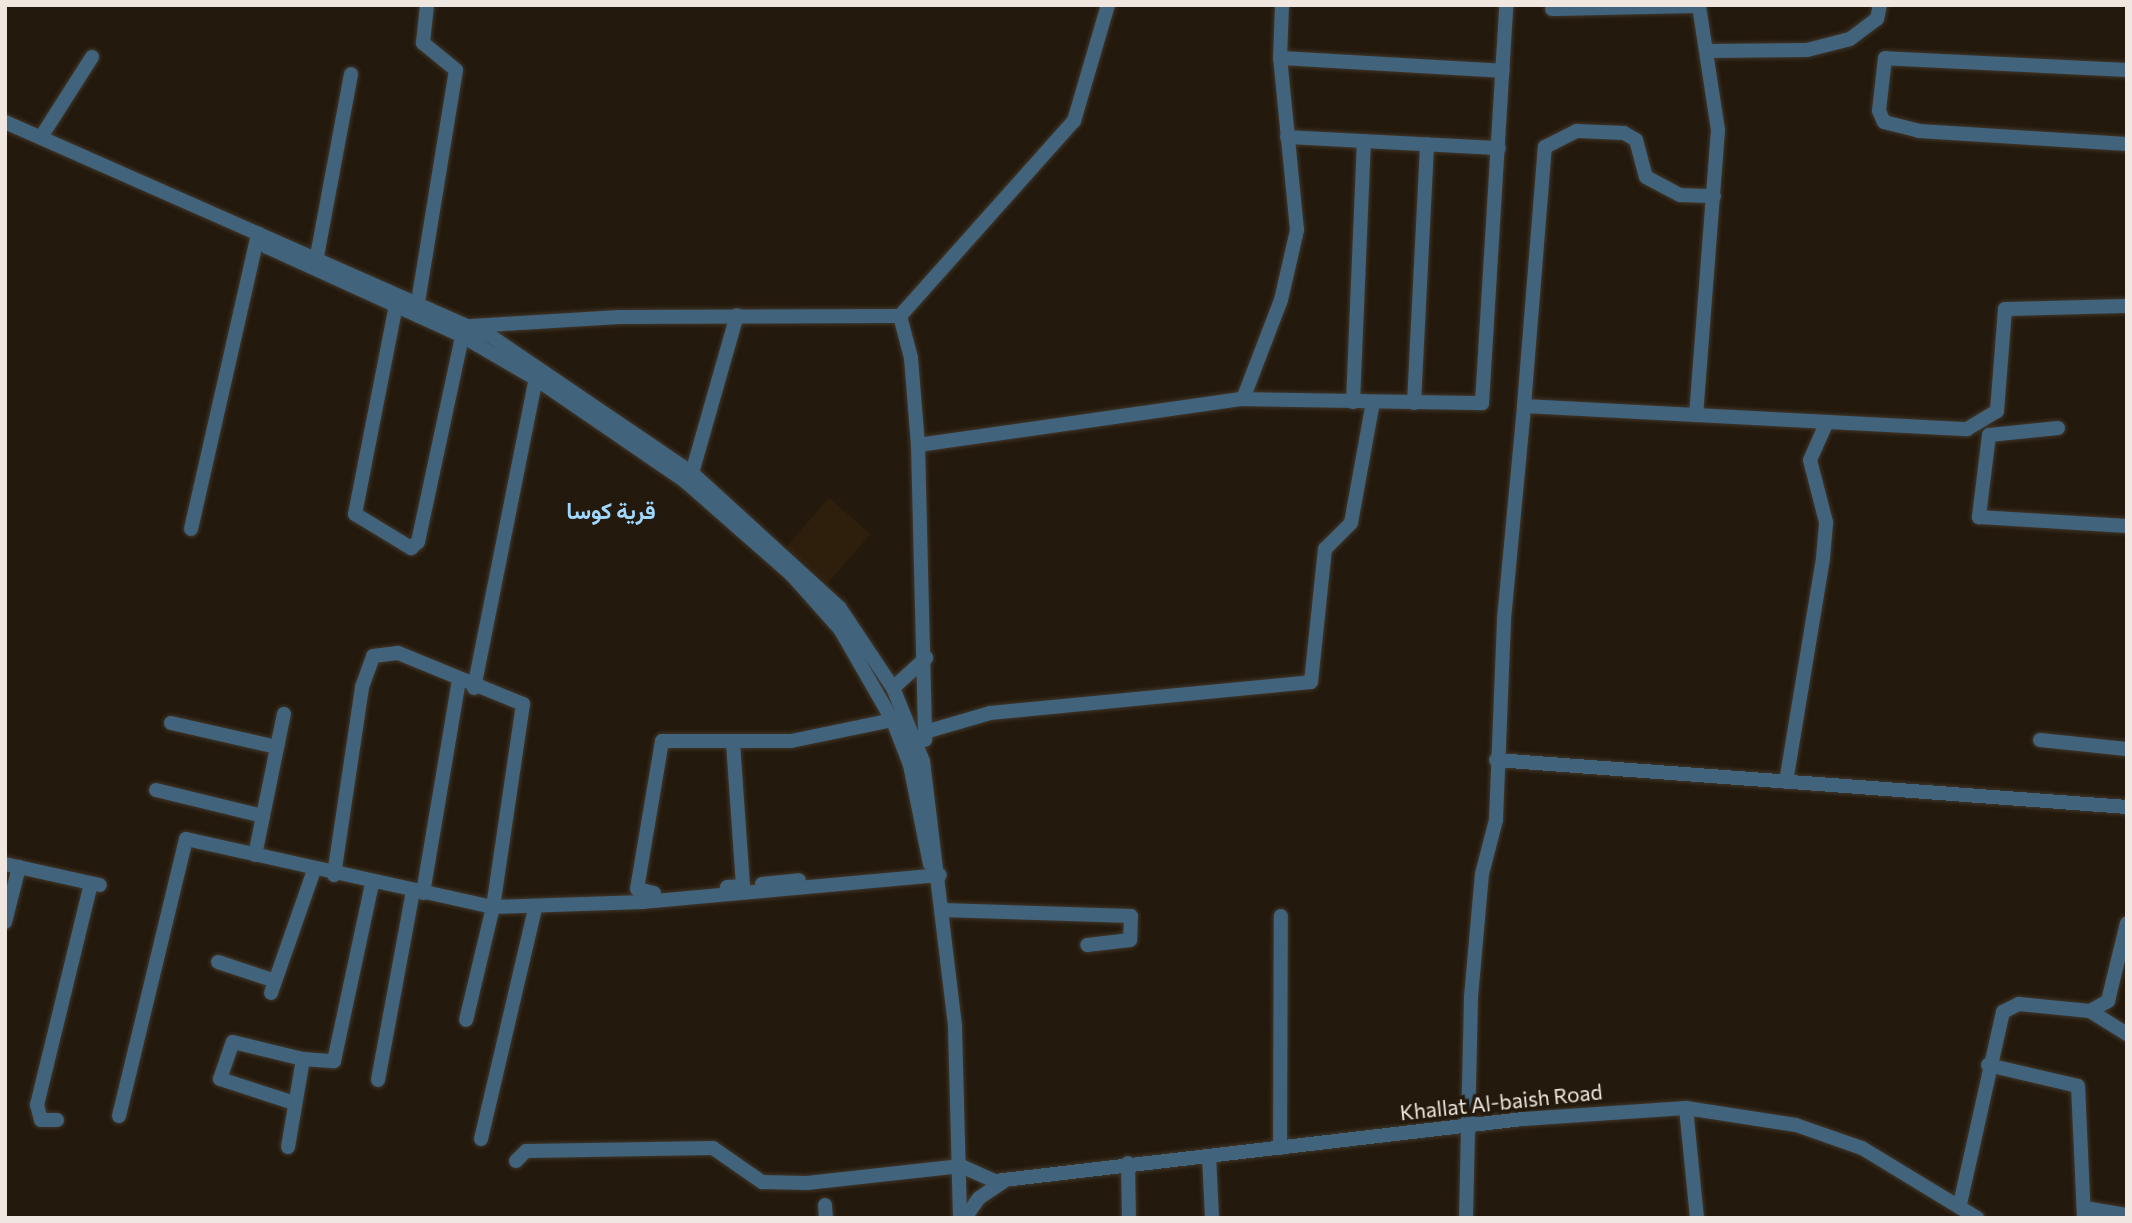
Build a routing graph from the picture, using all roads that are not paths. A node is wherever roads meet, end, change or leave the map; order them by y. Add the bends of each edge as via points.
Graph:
1 (427, 5) edge
2 (1108, 5) edge
3 (1282, 5) edge
4 (1506, 5) edge
5 (1880, 5) edge
6 (1552, 9) dead end
7 (1708, 51) junction
8 (92, 57) dead end
9 (1280, 58) junction
10 (2127, 70) edge
11 (1503, 71) junction
12 (351, 74) dead end
13 (5, 122) edge
14 (41, 137) junction
15 (1287, 137) junction
16 (1364, 141) junction
17 (1427, 144) junction
18 (2127, 145) edge
19 (1499, 148) junction
20 (1714, 196) junction
21 (258, 234) junction
22 (317, 256) junction
23 (418, 303) junction
24 (396, 305) junction
25 (2127, 306) edge
26 (737, 315) junction
27 (900, 316) junction
28 (466, 331) junction
29 (489, 342) junction
30 (536, 379) junction
31 (1243, 399) junction
32 (1353, 402) junction
33 (1373, 402) junction
34 (1414, 403) junction
35 (1524, 406) junction
36 (1696, 415) junction
37 (1825, 426) junction
38 (2058, 428) dead end
39 (918, 446) junction
40 (692, 473) junction
41 (716, 500) junction
42 (2127, 526) edge
43 (191, 530) dead end
44 (829, 606) junction
45 (926, 658) junction
46 (459, 681) junction
47 (474, 688) junction
48 (893, 688) junction
49 (284, 714) dead end
50 (900, 718) junction
51 (171, 723) dead end
52 (925, 732) junction
53 (2040, 740) dead end
54 (733, 744) junction
55 (277, 747) junction
56 (2127, 750) edge
57 (1496, 760) junction
58 (923, 761) junction
59 (1786, 782) junction
60 (156, 790) dead end
61 (2127, 807) edge
62 (263, 816) junction
63 (255, 855) junction
64 (12, 866) edge
65 (314, 870) junction
66 (334, 875) junction
67 (937, 875) junction
68 (799, 880) dead end
69 (372, 884) junction
70 (743, 886) junction
71 (418, 892) junction
72 (941, 903) junction
73 (493, 907) junction
74 (535, 909) junction
75 (1281, 915) dead end
76 (5, 922) edge
77 (2127, 923) edge
78 (1087, 945) dead end
79 (218, 962) dead end
80 (2123, 963) edge
81 (2090, 1011) junction
82 (466, 1020) dead end
83 (2127, 1034) edge
84 (303, 1059) junction
85 (1988, 1065) junction
86 (378, 1080) dead end
87 (294, 1102) junction
88 (1686, 1108) junction
89 (119, 1116) dead end
90 (57, 1120) dead end
91 (1465, 1125) junction
92 (481, 1139) dead end
93 (288, 1147) dead end
94 (1280, 1148) junction
95 (1209, 1156) junction
96 (516, 1160) dead end
97 (1128, 1163) junction
98 (961, 1166) junction
99 (1007, 1179) junction
100 (1960, 1204) junction
101 (2085, 1213) edge
102 (2127, 1215) edge
103 (1975, 1217) edge
104 (962, 1218) edge
105 (1129, 1218) edge
106 (1212, 1218) edge
107 (1466, 1218) edge
108 (1697, 1218) edge

1 - 23 street via 423,43 456,70
2 - 27 street via 1074,121
3 - 9 street
4 - 11 street
5 - 7 street via 1878,19 1850,39 1807,50
6 - 7 street via 1699,6
7 - 20 street via 1718,130
8 - 14 street
9 - 11 street
9 - 15 street
10 - 18 street via 1885,58 1879,111 1884,122 1919,131
11 - 19 street
12 - 22 street
13 - 14 street
14 - 21 street
15 - 16 street
15 - 31 street via 1297,203 1292,264
16 - 17 street
16 - 32 street
17 - 19 street
17 - 34 street
19 - 34 street via 1486,397 1479,404
20 - 35 street via 1680,195 1646,177 1636,140 1624,133 1577,131 1545,147
20 - 36 street
21 - 22 street
21 - 24 street via 267,247
21 - 43 street
22 - 23 street
23 - 28 street
24 - 28 street
24 - 28 street via 355,514 411,548 418,542
25 - 37 street via 2005,309 1997,411 1977,426
26 - 27 street
26 - 28 street
26 - 40 street
27 - 39 street via 911,358
28 - 29 street
29 - 30 street
29 - 40 street
30 - 41 street
30 - 47 street
31 - 32 street
31 - 39 street
32 - 33 street
33 - 34 street
33 - 52 street via 1351,523 1325,549 1311,682 990,713
35 - 36 street
35 - 57 street
36 - 37 street
37 - 59 street via 1810,460 1826,522 1823,558
38 - 42 street via 1989,435 1979,517
39 - 45 street
40 - 41 street
41 - 44 street
44 - 48 street
44 - 50 street
45 - 48 street
45 - 52 street
46 - 47 street
46 - 66 street via 398,653 377,653 368,662
46 - 71 street
47 - 73 street via 524,706
48 - 50 street
49 - 55 street
50 - 54 street via 838,735
50 - 58 street
50 - 67 street
51 - 55 street
52 - 58 street
53 - 56 street
54 - 70 street
54 - 70 street via 662,741 637,889
55 - 62 street
57 - 59 street
57 - 91 street via 1496,820 1482,874
58 - 67 street
59 - 61 street
60 - 62 street
62 - 63 street
63 - 65 street
63 - 89 street via 183,840
64 - 76 street
64 - 90 street via 96,884 37,1105 41,1120
65 - 66 street
65 - 79 street via 273,987
66 - 69 street
67 - 72 street
67 - 74 street
68 - 70 street
69 - 71 street
69 - 84 street via 334,1061
71 - 73 street
71 - 86 street
72 - 78 street via 1131,916 1130,940
72 - 98 street
73 - 74 street
73 - 82 street
74 - 92 street
75 - 94 street
77 - 80 street
80 - 81 street via 2113,995
81 - 83 street
81 - 85 street via 2011,1006 1996,1028
84 - 87 street
84 - 87 street via 233,1042 220,1079
85 - 100 street
85 - 101 street via 2075,1081
87 - 93 street
88 - 91 street, Khallat Al-baish Road
88 - 100 street, Khallat Al-baish Road via 1833,1137
88 - 108 street
91 - 94 street, Khallat Al-baish Road
91 - 107 street
94 - 95 street, Khallat Al-baish Road
95 - 97 street, Khallat Al-baish Road
95 - 106 street
96 - 98 street via 526,1150 713,1148 728,1153 754,1179 807,1183
97 - 99 street, Khallat Al-baish Road
97 - 105 street
98 - 99 street via 982,1179
98 - 104 street
99 - 104 street via 979,1198
100 - 103 street, Khallat Al-baish Road
101 - 102 street

